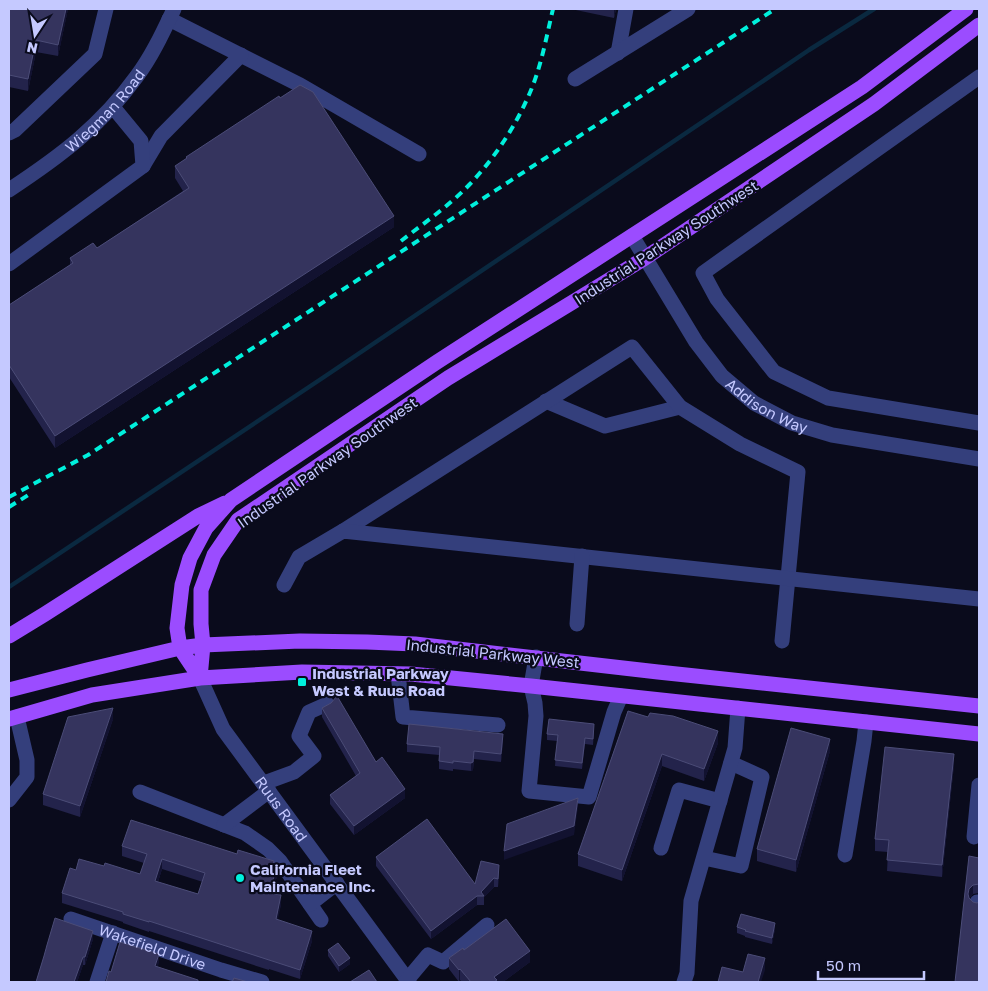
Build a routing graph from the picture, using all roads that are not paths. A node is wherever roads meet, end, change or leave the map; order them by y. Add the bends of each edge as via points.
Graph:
1 (106, 9) edge
2 (626, 9) edge
3 (688, 9) edge
4 (966, 9) edge
5 (172, 14) edge
6 (979, 25) edge
7 (618, 53) junction
8 (240, 55) junction
9 (979, 77) edge
10 (575, 79) dead end
11 (113, 107) junction
12 (9, 133) edge
13 (419, 154) dead end
14 (143, 166) junction
15 (9, 190) edge
16 (632, 236) junction
17 (645, 258) junction
18 (9, 264) edge
19 (546, 401) junction
20 (680, 407) junction
21 (979, 423) edge
22 (979, 459) edge
23 (231, 500) junction
24 (343, 530) junction
25 (582, 556) junction
26 (787, 578) junction
27 (284, 585) dead end
28 (979, 599) edge
29 (577, 624) dead end
30 (9, 636) edge
31 (782, 641) dead end
32 (204, 646) junction
33 (180, 648) junction
34 (536, 657) junction
35 (398, 674) junction
36 (200, 678) junction
37 (531, 686) junction
38 (9, 690) edge
39 (621, 696) junction
40 (327, 704) edge
41 (979, 706) edge
42 (738, 708) junction
43 (13, 718) edge
44 (866, 722) junction
45 (498, 725) dead end
46 (979, 734) edge
47 (731, 763) junction
48 (979, 785) edge
49 (266, 787) junction
50 (140, 792) dead end
51 (9, 800) edge
52 (720, 801) junction
53 (224, 825) junction
54 (974, 837) dead end
55 (661, 848) dead end
56 (844, 855) dead end
57 (704, 858) junction
58 (337, 883) junction
59 (310, 904) junction
60 (71, 919) dead end
61 (321, 920) dead end
62 (487, 925) dead end
63 (113, 933) junction
64 (219, 976) edge
65 (408, 981) edge
66 (97, 982) edge
67 (262, 982) edge
68 (684, 982) edge

1 - 12 street via 95,54 16,130
2 - 7 street
3 - 7 street
4 - 16 main road, Industrial Parkway Southwest via 862,87
5 - 8 street
5 - 11 street, Wiegman Road via 138,75
6 - 17 main road, Industrial Parkway Southwest via 874,104
7 - 10 street
8 - 13 street via 300,85
8 - 14 street via 162,136
9 - 21 street via 704,273 717,299 774,372 828,398
11 - 14 street via 141,141
11 - 15 street, Wiegman Road via 80,139
14 - 18 street
16 - 17 street, Addison Way
16 - 23 main road, Industrial Parkway Southwest
17 - 22 street, Addison Way via 696,342 722,376 754,403 792,423 832,435
17 - 32 main road, Industrial Parkway Southwest via 448,378 238,520 214,555 202,590
19 - 20 street via 605,426
19 - 20 street via 632,347
19 - 24 street
20 - 26 street via 740,444 798,472
23 - 30 main road via 198,516
23 - 33 main road, Industrial Parkway Southwest via 206,528 190,558 182,585 178,628
24 - 25 street
24 - 27 street via 299,557
25 - 26 street
25 - 29 street
26 - 28 street
26 - 31 street
32 - 33 main road, Industrial Parkway West
32 - 34 main road, Industrial Parkway West via 300,641 367,642
32 - 36 main road, Industrial Parkway Southwest
33 - 36 main road
33 - 38 main road, Industrial Parkway West
34 - 37 street
34 - 41 main road, Industrial Parkway West
35 - 36 main road, Industrial Parkway West via 302,672
35 - 37 main road, Industrial Parkway West
35 - 45 street via 403,717
36 - 43 main road, Industrial Parkway West via 92,696
36 - 49 street, Ruus Road via 223,729
37 - 39 main road, Industrial Parkway West
37 - 39 street via 536,716 529,791 589,797
39 - 42 main road, Industrial Parkway West
40 - 49 street via 309,712 299,736 314,756 294,772
42 - 44 main road, Industrial Parkway West
42 - 47 street
43 - 51 street via 27,760 27,777
44 - 46 main road, Industrial Parkway West
44 - 56 street
47 - 52 street
47 - 57 street via 762,777 741,866
48 - 54 street
49 - 53 street
49 - 58 street, Ruus Road
50 - 53 street
52 - 55 street via 679,790
52 - 57 street
53 - 59 street via 245,833 268,849
57 - 68 street via 691,901
58 - 59 street
58 - 65 street, Ruus Road
59 - 61 street
60 - 63 street, Wakefield Drive
62 - 65 street via 442,962 428,955
63 - 64 street, Wakefield Drive
63 - 66 street
64 - 67 street, Wakefield Drive

